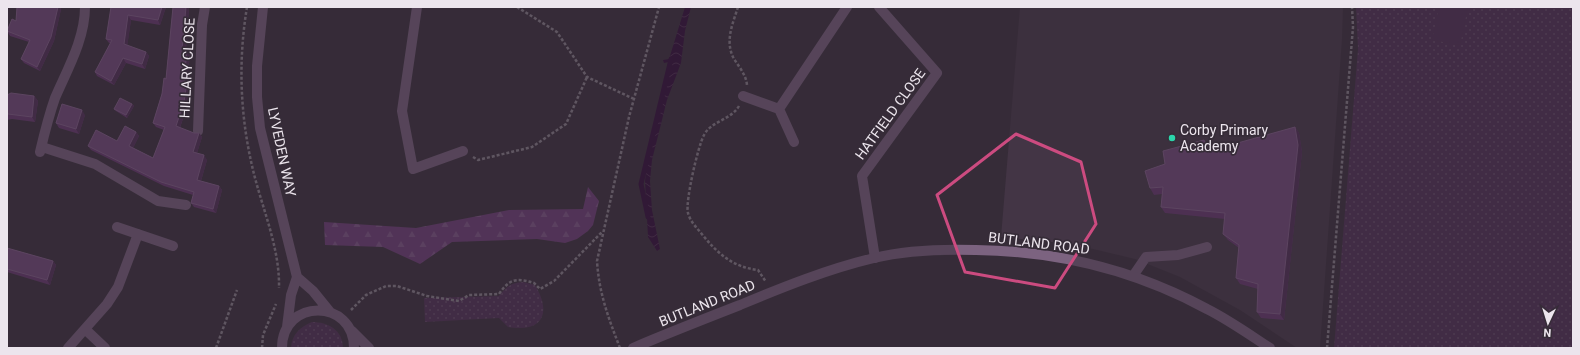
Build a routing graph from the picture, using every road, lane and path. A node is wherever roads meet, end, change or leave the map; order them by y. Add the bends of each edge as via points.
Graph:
1 (85, 7) edge
2 (204, 7) edge
3 (247, 7) edge
4 (263, 7) edge
5 (417, 7) edge
6 (517, 7) edge
7 (658, 7) edge
8 (738, 7) edge
9 (847, 7) edge
10 (879, 7) edge
11 (1352, 7) edge
12 (587, 77) junction
13 (743, 96) junction
14 (634, 99) junction
15 (779, 109) junction
16 (198, 131) edge
17 (794, 142) dead end
18 (463, 151) joint
19 (186, 204) dead end
20 (117, 227) dead end
21 (602, 232) junction
22 (138, 234) junction
23 (173, 246) dead end
24 (1207, 248) dead end
25 (875, 258) junction
26 (1133, 276) junction
27 (297, 277) junction
28 (237, 290) dead end
29 (772, 291) junction
30 (279, 293) dead end
31 (278, 298) dead end
32 (352, 309) dead end
33 (330, 312) junction
34 (287, 328) junction
35 (86, 330) junction
36 (351, 330) junction
37 (68, 348) edge
38 (104, 348) edge
39 (216, 348) edge
40 (262, 348) edge
41 (282, 348) edge
42 (354, 348) edge
43 (369, 348) edge
44 (620, 348) edge
45 (632, 348) edge
46 (1270, 348) edge
47 (1327, 348) edge

1 - 19 street via 85,16 72,60 55,100 41,150 95,164 158,201
2 - 16 street, HILLARY CLOSE
3 - 30 path via 241,62 242,106 252,169 278,263
4 - 27 street, LYVEDEN WAY via 257,66 260,128
5 - 18 street via 402,111 413,169
6 - 12 path via 557,32
7 - 14 path
8 - 13 path via 729,35 730,46 746,80 747,86
9 - 15 street
10 - 25 street, HATFIELD CLOSE via 937,73 862,176
11 - 47 path via 1353,28
12 - 14 path
12 - 18 path via 566,124 532,147 478,160
13 - 15 street
13 - 29 path via 736,111 704,135 688,195 688,211 691,220 716,251 728,261 746,269 758,270
14 - 21 path
15 - 17 street
20 - 22 street
21 - 32 path via 554,281 540,289 534,283 514,280 505,285 498,294 469,295 459,301 427,296 397,286 386,286 366,295
21 - 44 path via 597,261 599,285
22 - 23 street
22 - 35 street via 118,287
24 - 26 street via 1178,255 1146,257
25 - 26 street, BUTLAND ROAD via 953,249 1008,250 1096,264
25 - 29 street, BUTLAND ROAD via 824,272
26 - 46 street, BUTLAND ROAD via 1207,309
27 - 33 street via 313,291
27 - 34 street via 291,295
28 - 39 path
29 - 45 street, BUTLAND ROAD
31 - 40 path via 264,335
33 - 34 street via 313,310 302,314
33 - 36 street via 344,321
34 - 41 street
35 - 37 street
35 - 38 street
36 - 42 street
36 - 43 street

